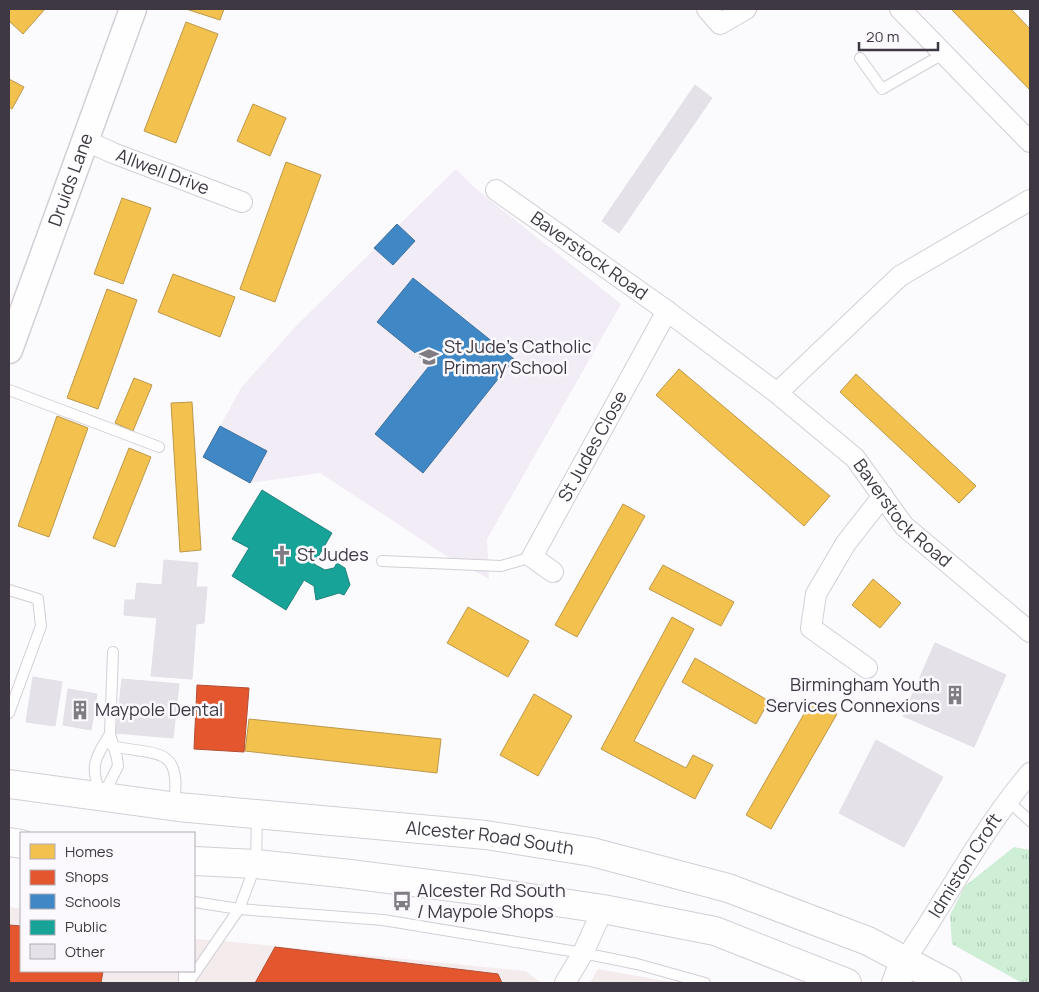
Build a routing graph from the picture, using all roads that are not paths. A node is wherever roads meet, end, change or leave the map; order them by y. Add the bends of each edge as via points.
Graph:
1 (133, 9) edge
2 (707, 9) edge
3 (746, 9) edge
4 (900, 9) edge
5 (943, 54) junction
6 (860, 58) dead end
7 (84, 140) junction
8 (1030, 142) edge
9 (496, 190) dead end
10 (1030, 200) edge
11 (242, 202) dead end
12 (667, 311) junction
13 (9, 350) edge
14 (9, 390) edge
15 (777, 393) junction
16 (159, 447) dead end
17 (883, 496) junction
18 (532, 557) junction
19 (382, 561) dead end
20 (553, 572) dead end
21 (9, 590) edge
22 (1030, 632) edge
23 (113, 652) dead end
24 (867, 668) dead end
25 (9, 713) edge
26 (110, 734) junction
27 (112, 746) junction
28 (1030, 772) edge
29 (9, 784) edge
30 (103, 797) junction
31 (1007, 800) junction
32 (174, 807) junction
33 (257, 814) junction
34 (1030, 821) edge
35 (195, 861) edge
36 (256, 864) junction
37 (195, 902) edge
38 (239, 909) junction
39 (603, 909) junction
40 (582, 953) junction
41 (901, 972) edge
42 (188, 983) edge
43 (565, 983) edge
44 (705, 983) edge
45 (847, 983) edge
46 (947, 983) edge

1 - 7 street, Druids Lane
2 - 3 street via 720,24
4 - 5 street
5 - 6 lane via 882,89
5 - 8 street
7 - 11 street, Allwell Drive
7 - 13 street, Druids Lane
9 - 12 street, Baverstock Road
10 - 15 street via 900,276
12 - 15 street, Baverstock Road
12 - 18 street, St Judes Close
14 - 16 lane
15 - 17 street, Baverstock Road via 855,458
17 - 22 street, Baverstock Road via 904,526
17 - 24 street via 846,543 816,594 811,628
18 - 19 lane via 501,566
18 - 20 street
21 - 25 lane via 38,599 41,626
23 - 26 lane
26 - 27 lane
26 - 30 lane via 94,760 93,771
27 - 30 lane via 118,766
27 - 32 lane via 159,754 167,759 176,777
28 - 31 street, Idmiston Croft
29 - 30 highway, Alcester Road South
30 - 32 highway, Alcester Road South
31 - 34 lane
31 - 41 street, Idmiston Croft via 971,853
32 - 33 highway, Alcester Road South
33 - 36 lane
33 - 41 highway, Alcester Road South via 486,836 592,852 728,888 868,940
35 - 36 highway
36 - 38 lane
36 - 39 highway
37 - 38 lane
38 - 40 lane via 382,920
38 - 42 lane
39 - 40 street
39 - 45 highway via 715,931
40 - 43 street
40 - 44 lane via 638,964
41 - 46 highway, Alcester Road South

